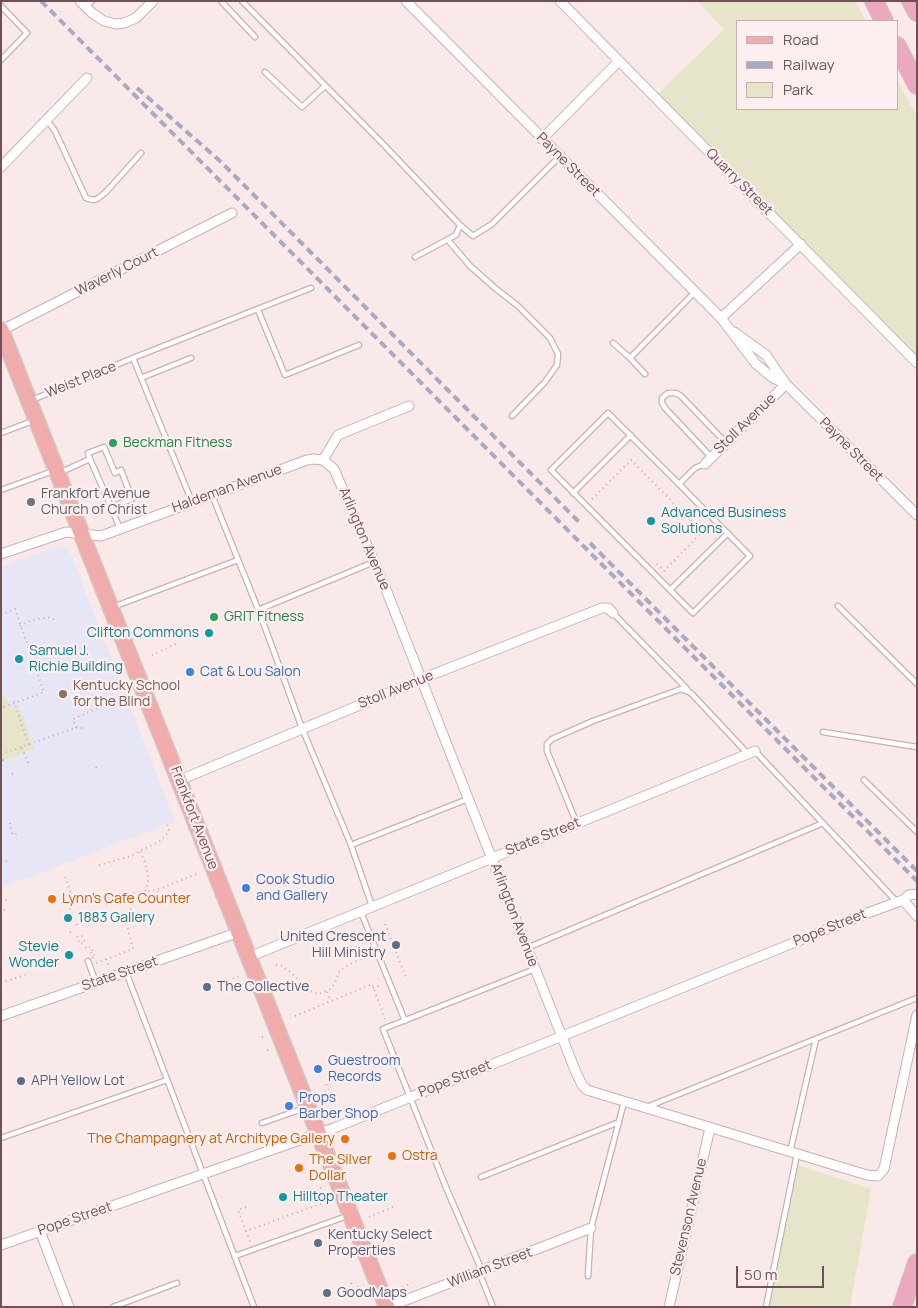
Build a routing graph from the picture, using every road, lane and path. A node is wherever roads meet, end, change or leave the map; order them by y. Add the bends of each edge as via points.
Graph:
1 (153, 1) edge
2 (221, 1) edge
3 (242, 1) edge
4 (406, 1) edge
5 (560, 1) edge
6 (874, 1) edge
7 (911, 1) edge
8 (86, 3) edge
9 (1, 6) edge
10 (917, 12) edge
11 (884, 20) edge
12 (254, 37) dead end
13 (898, 48) edge
14 (1, 60) edge
15 (619, 61) junction
16 (265, 72) dead end
17 (87, 78) dead end
18 (917, 85) edge
19 (326, 86) junction
20 (47, 120) junction
21 (542, 139) junction
22 (141, 153) dead end
23 (560, 156) junction
24 (1, 167) edge
25 (232, 213) dead end
26 (460, 225) junction
27 (448, 240) junction
28 (801, 244) junction
29 (415, 257) dead end
30 (310, 288) dead end
31 (694, 292) junction
32 (258, 310) junction
33 (721, 318) junction
34 (730, 329) junction
35 (1, 330) edge
36 (613, 343) dead end
37 (359, 346) dead end
38 (133, 358) junction
39 (191, 358) dead end
40 (630, 358) junction
41 (917, 363) edge
42 (645, 374) dead end
43 (141, 378) junction
44 (786, 384) junction
45 (28, 401) junction
46 (409, 406) dead end
47 (512, 416) dead end
48 (36, 420) junction
49 (1, 432) edge
50 (631, 436) junction
51 (726, 443) junction
52 (90, 459) junction
53 (323, 460) junction
54 (708, 460) junction
55 (57, 471) junction
56 (679, 484) junction
57 (1, 490) edge
58 (574, 493) junction
59 (50, 494) dead end
60 (212, 495) junction
61 (592, 499) dead end
62 (31, 502) dead end
63 (192, 502) junction
64 (110, 507) junction
65 (917, 516) edge
66 (120, 529) junction
67 (728, 533) junction
68 (83, 534) junction
69 (1, 554) edge
70 (238, 560) junction
71 (654, 561) dead end
72 (374, 562) junction
73 (670, 590) junction
74 (838, 606) dead end
75 (112, 607) junction
76 (258, 610) junction
77 (614, 613) joint
78 (1, 615) edge
79 (57, 621) dead end
80 (20, 626) junction
81 (178, 643) dead end
82 (152, 655) dead end
83 (422, 680) junction
84 (917, 684) edge
85 (108, 694) dead end
86 (691, 694) junction
87 (14, 702) junction
88 (1, 708) edge
89 (76, 728) junction
90 (302, 728) junction
91 (85, 730) dead end
92 (823, 732) dead end
93 (29, 745) junction
94 (917, 747) edge
95 (22, 748) junction
96 (751, 753) junction
97 (1, 755) edge
98 (1, 760) edge
99 (29, 766) dead end
100 (180, 780) junction
101 (864, 780) dead end
102 (469, 799) junction
103 (168, 822) dead end
104 (10, 823) dead end
105 (823, 823) junction
106 (577, 824) junction
107 (917, 832) edge
108 (19, 833) dead end
109 (13, 835) junction
110 (12, 839) dead end
111 (351, 846) junction
112 (140, 852) junction
113 (492, 858) junction
114 (1, 860) edge
115 (9, 861) dead end
116 (99, 865) dead end
117 (199, 873) dead end
118 (65, 877) dead end
119 (157, 890) junction
120 (145, 891) junction
121 (917, 894) edge
122 (9, 899) dead end
123 (70, 900) dead end
124 (900, 901) junction
125 (2, 903) edge
126 (106, 905) dead end
127 (372, 906) junction
128 (70, 908) dead end
129 (360, 911) junction
130 (72, 913) dead end
131 (917, 916) edge
132 (385, 924) dead end
133 (239, 932) junction
134 (81, 934) dead end
135 (77, 937) dead end
136 (86, 947) dead end
137 (90, 948) dead end
138 (527, 948) junction
139 (249, 957) junction
140 (362, 958) dead end
141 (94, 959) dead end
142 (88, 961) dead end
143 (276, 965) dead end
144 (535, 969) junction
145 (126, 972) junction
146 (27, 974) dead end
147 (240, 976) dead end
148 (228, 980) dead end
149 (407, 980) dead end
150 (1, 983) edge
151 (96, 983) junction
152 (381, 985) dead end
153 (373, 988) junction
154 (326, 991) junction
155 (917, 998) edge
156 (331, 1001) junction
157 (917, 1015) edge
158 (1, 1016) edge
159 (295, 1016) dead end
160 (405, 1021) junction
161 (388, 1027) junction
162 (562, 1036) junction
163 (816, 1039) junction
164 (167, 1080) junction
165 (328, 1083) dead end
166 (325, 1092) dead end
167 (410, 1098) junction
168 (624, 1102) junction
169 (308, 1107) junction
170 (645, 1108) junction
171 (619, 1122) junction
172 (262, 1123) dead end
173 (710, 1128) junction
174 (319, 1134) junction
175 (1, 1138) edge
176 (355, 1153) dead end
177 (794, 1153) junction
178 (348, 1156) dead end
179 (316, 1169) dead end
180 (311, 1171) dead end
181 (204, 1174) junction
182 (481, 1177) dead end
183 (328, 1201) dead end
184 (395, 1206) dead end
185 (246, 1207) dead end
186 (351, 1215) junction
187 (369, 1217) dead end
188 (591, 1228) junction
189 (40, 1231) junction
190 (1, 1245) edge
191 (235, 1256) junction
192 (917, 1263) edge
193 (481, 1271) junction
194 (588, 1276) dead end
195 (351, 1283) dead end
196 (412, 1283) dead end
197 (177, 1284) dead end
198 (362, 1285) dead end
199 (353, 1289) junction
200 (398, 1289) dead end
201 (354, 1293) dead end
202 (69, 1307) edge
203 (113, 1307) edge
204 (254, 1307) edge
205 (388, 1307) edge
206 (493, 1307) edge
207 (669, 1307) edge
208 (766, 1307) edge
209 (902, 1307) edge

1 - 8 street via 136,18 124,24 104,21
2 - 12 lane
3 - 19 lane
4 - 21 street, Payne Street
5 - 15 street, Quarry Street
6 - 11 highway
7 - 10 highway
9 - 14 lane via 27,32
13 - 18 highway
15 - 21 street
15 - 28 street, Quarry Street
16 - 19 lane via 302,107
17 - 20 street
19 - 26 lane
20 - 22 lane via 86,198 97,199 106,192
20 - 24 street
21 - 23 street, Payne Street
23 - 26 lane via 481,232 473,236
23 - 31 street, Payne Street
25 - 35 street, Waverly Court
26 - 27 lane via 456,235
27 - 29 lane
27 - 47 lane via 470,266 550,338 558,354 557,365 545,382
28 - 33 street
28 - 41 street, Quarry Street
30 - 32 lane, Weist Place
31 - 33 street, Payne Street
31 - 40 lane
32 - 37 lane via 285,375
32 - 38 lane, Weist Place
33 - 34 street, Payne Street
34 - 44 street, Payne Street via 766,355
34 - 44 street, Payne Street via 756,364
35 - 45 main road, Frankfort Avenue
36 - 40 lane
38 - 43 lane
38 - 45 lane, Weist Place
39 - 43 lane
40 - 42 lane
43 - 63 lane
44 - 51 street, Stoll Avenue
44 - 65 street, Payne Street
45 - 48 main road, Frankfort Avenue
46 - 53 street via 338,435
48 - 49 lane
48 - 55 main road, Frankfort Avenue
50 - 56 lane
50 - 58 lane
50 - 58 lane via 608,413 551,470
51 - 54 street, Stoll Avenue
51 - 54 lane via 681,396 668,393 662,398 665,408
52 - 55 lane
52 - 64 lane
52 - 64 lane via 88,453 104,447 114,473 121,470 132,499
53 - 60 street, Haldeman Avenue via 307,460
53 - 72 street, Arlington Avenue via 334,469
54 - 56 lane
55 - 57 lane
55 - 68 main road, Frankfort Avenue
56 - 67 lane
58 - 73 lane
59 - 62 path
60 - 63 street, Haldeman Avenue
60 - 70 lane
61 - 71 path via 631,460 702,532 664,571
63 - 66 street, Haldeman Avenue
64 - 66 lane
66 - 68 street, Haldeman Avenue via 101,536
67 - 73 lane
67 - 73 lane via 750,556 693,613
68 - 69 street, Haldeman Avenue via 66,532
68 - 75 main road, Frankfort Avenue
70 - 75 lane
70 - 76 lane
72 - 76 lane
72 - 83 street, Arlington Avenue
74 - 84 lane
75 - 100 main road, Frankfort Avenue
76 - 90 lane
77 - 83 street, Stoll Avenue via 602,608
77 - 86 lane
78 - 80 path via 15,610
79 - 80 path via 48,617
80 - 87 path via 44,692
81 - 82 path
83 - 90 street, Stoll Avenue
83 - 102 street, Arlington Avenue
85 - 89 path via 98,708 73,719
86 - 96 lane
86 - 106 lane via 681,689 593,721 547,744
87 - 88 path
87 - 93 path
89 - 91 path
89 - 93 path
90 - 100 street, Stoll Avenue
90 - 111 lane
92 - 94 lane
93 - 95 path
95 - 97 path
95 - 99 path
96 - 105 lane
96 - 106 street, State Street
97 - 98 path
100 - 133 main road, Frankfort Avenue
101 - 107 lane
102 - 111 lane
102 - 113 street, Arlington Avenue
103 - 112 path via 166,836
104 - 109 path
105 - 124 lane
105 - 138 lane
106 - 113 street, State Street
108 - 109 path
109 - 110 path
111 - 127 lane
112 - 116 path
112 - 120 path via 148,875
113 - 127 street, State Street
113 - 138 street, Arlington Avenue
114 - 115 path
117 - 119 path
118 - 123 path via 73,899
119 - 120 path
119 - 141 path via 158,893 134,902 131,908 127,925 133,949 95,963
120 - 126 path
121 - 124 street, Pope Street
122 - 125 path
124 - 131 street
124 - 162 street, Pope Street
127 - 129 street, State Street
128 - 130 path
129 - 139 street, State Street
129 - 160 lane
132 - 149 path
133 - 139 main road, Frankfort Avenue
133 - 145 street, State Street
134 - 135 path via 85,942 80,944
136 - 137 path
138 - 144 street, Arlington Avenue
139 - 169 main road, Frankfort Avenue
140 - 154 path via 340,970 334,986
142 - 151 lane
143 - 154 path via 283,966 312,992
144 - 160 lane
144 - 162 street, Arlington Avenue
145 - 151 street, State Street
145 - 164 lane
146 - 150 path
147 - 148 path
151 - 158 street, State Street
152 - 153 path
153 - 156 path via 372,984
153 - 161 path
154 - 156 path
155 - 163 lane
156 - 159 path
157 - 177 street, Arlington Avenue via 884,1169 878,1176
160 - 161 lane
161 - 167 lane via 383,1029
162 - 167 street, Pope Street
162 - 168 street, Arlington Avenue via 582,1085 587,1090
163 - 170 lane
163 - 177 lane
164 - 175 lane
164 - 181 lane
165 - 166 path via 329,1090
167 - 174 street, Pope Street
167 - 193 lane
168 - 170 street, Arlington Avenue
168 - 171 lane
169 - 172 lane
169 - 174 main road, Frankfort Avenue
170 - 173 street, Arlington Avenue
171 - 182 lane
171 - 188 lane
173 - 177 street, Arlington Avenue
173 - 207 street, Stevenson Avenue
174 - 181 street, Pope Street
174 - 186 main road, Frankfort Avenue
176 - 178 path
177 - 208 lane
179 - 180 path
181 - 189 street, Pope Street
181 - 191 lane
183 - 185 path via 247,1232 238,1210
184 - 187 path
186 - 191 lane
186 - 205 main road, Frankfort Avenue
188 - 193 street, William Street
188 - 194 lane
189 - 190 street, Pope Street
189 - 202 street
191 - 204 lane
192 - 209 highway
193 - 205 street, William Street
193 - 206 lane
195 - 199 path
196 - 200 path
197 - 203 lane
198 - 199 path
199 - 201 path

